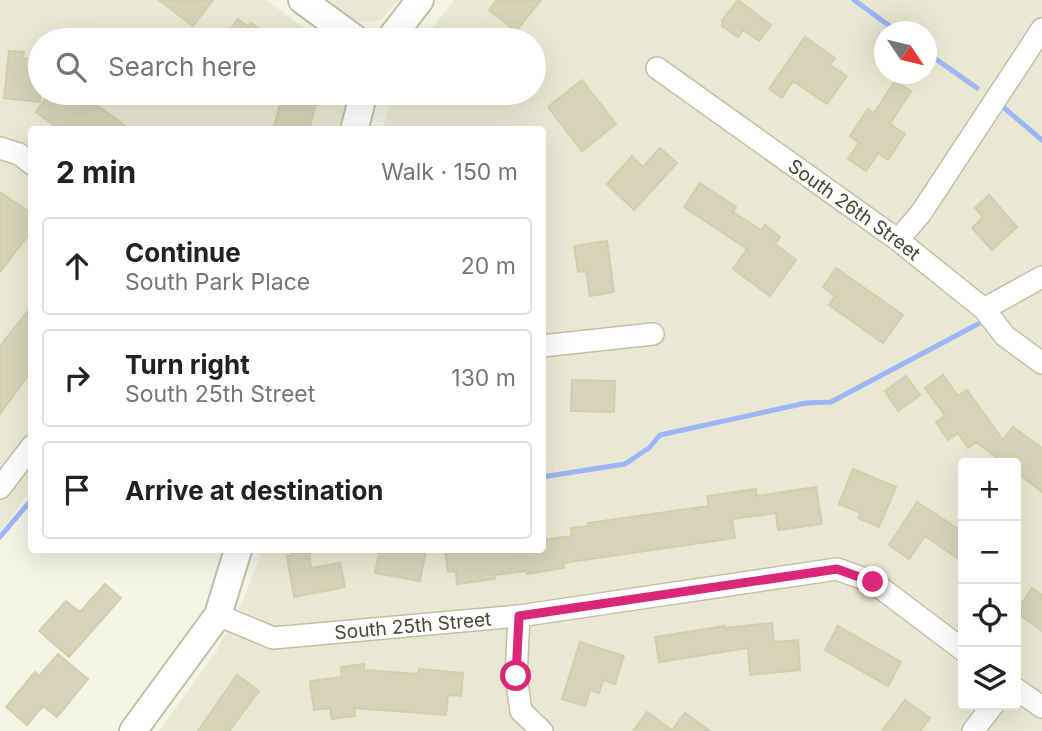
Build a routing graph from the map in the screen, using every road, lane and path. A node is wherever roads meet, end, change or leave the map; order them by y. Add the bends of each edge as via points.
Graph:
1 (302, 0) edge
2 (419, 0) edge
3 (340, 28) edge
4 (398, 28) edge
5 (1042, 29) edge
6 (657, 68) dead end
7 (361, 105) edge
8 (355, 126) edge
9 (0, 148) edge
10 (28, 161) edge
11 (898, 240) junction
12 (1042, 277) edge
13 (984, 309) junction
14 (653, 334) dead end
15 (546, 346) edge
16 (1042, 363) edge
17 (28, 451) edge
18 (0, 488) edge
19 (237, 553) edge
20 (218, 615) junction
21 (519, 616) junction
22 (959, 647) edge
23 (1021, 693) edge
24 (1042, 708) edge
25 (989, 710) edge
26 (133, 731) edge
27 (542, 731) edge
28 (973, 731) edge

1 - 3 street
2 - 4 street
5 - 11 street
6 - 11 street, South 26th Street
7 - 8 street
9 - 10 street
11 - 13 street, South 26th Street
12 - 13 street
13 - 16 street, South 26th Street via 1005,335
14 - 15 street
17 - 18 street
19 - 20 street
20 - 21 street, South 25th Street via 273,638
20 - 26 street
21 - 22 street, South 25th Street via 837,569 873,582
21 - 27 street via 516,676 521,710
23 - 24 street
25 - 28 street

